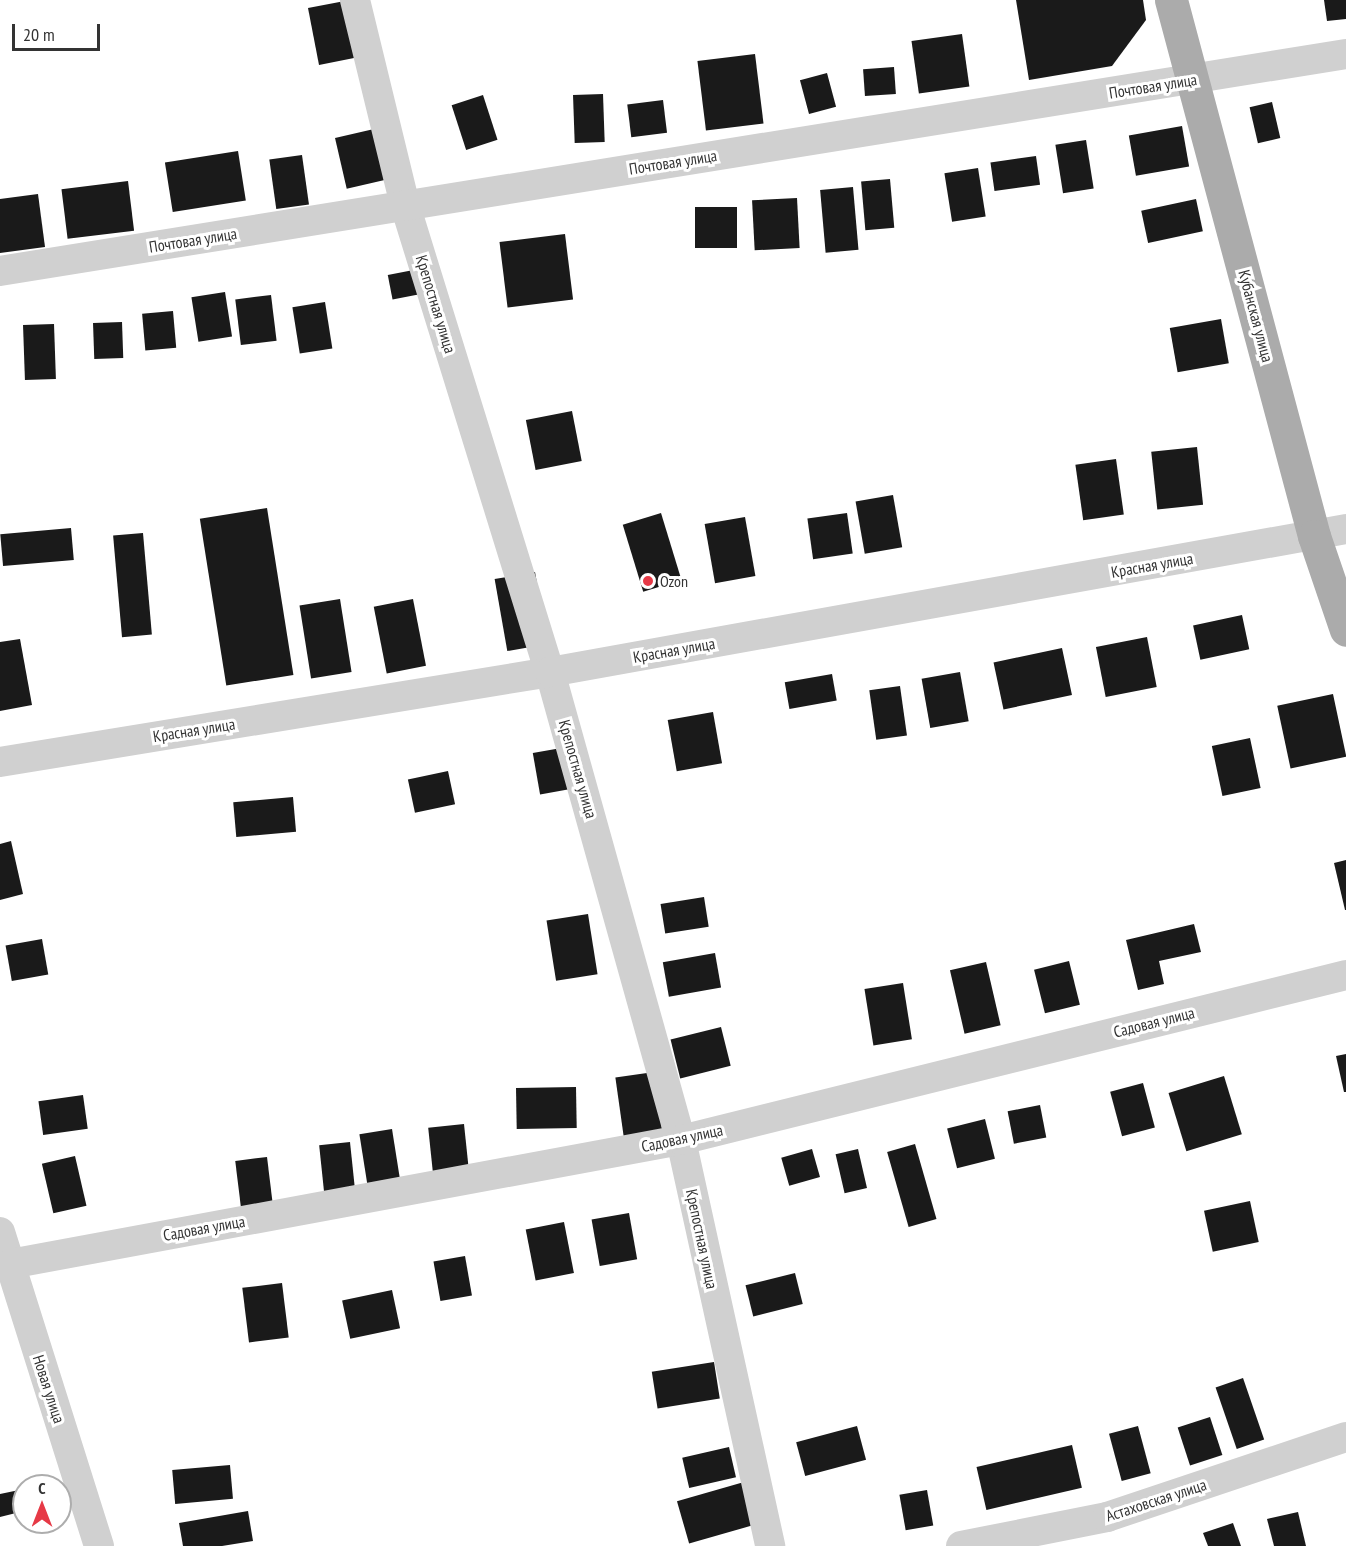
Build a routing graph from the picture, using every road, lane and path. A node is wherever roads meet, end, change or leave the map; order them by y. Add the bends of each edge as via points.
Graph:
1 (355, 0) edge
2 (1171, 0) edge
3 (1346, 54) edge
4 (1194, 79) junction
5 (405, 205) junction
6 (0, 271) edge
7 (1346, 529) edge
8 (1314, 536) junction
9 (1346, 630) edge
10 (550, 672) junction
11 (0, 762) edge
12 (1346, 975) edge
13 (681, 1140) junction
14 (0, 1232) edge
15 (10, 1264) junction
16 (1346, 1437) edge
17 (99, 1546) edge
18 (770, 1546) edge
19 (961, 1546) edge

1 - 5 street, Крепостная улица
2 - 4 main road, Кубанская улица
3 - 4 street, Почтовая улица
4 - 5 street, Почтовая улица
4 - 8 main road, Кубанская улица
5 - 6 street, Почтовая улица
5 - 10 street, Крепостная улица
7 - 8 street, Красная улица
8 - 9 main road, Кубанская улица
8 - 10 street, Красная улица
10 - 11 street, Красная улица
10 - 13 street, Крепостная улица
12 - 13 street, Садовая улица
13 - 15 street, Садовая улица
13 - 18 street, Крепостная улица
14 - 15 street, Новая улица
15 - 17 street, Новая улица
16 - 19 street, Астаховская улица via 1107,1517

